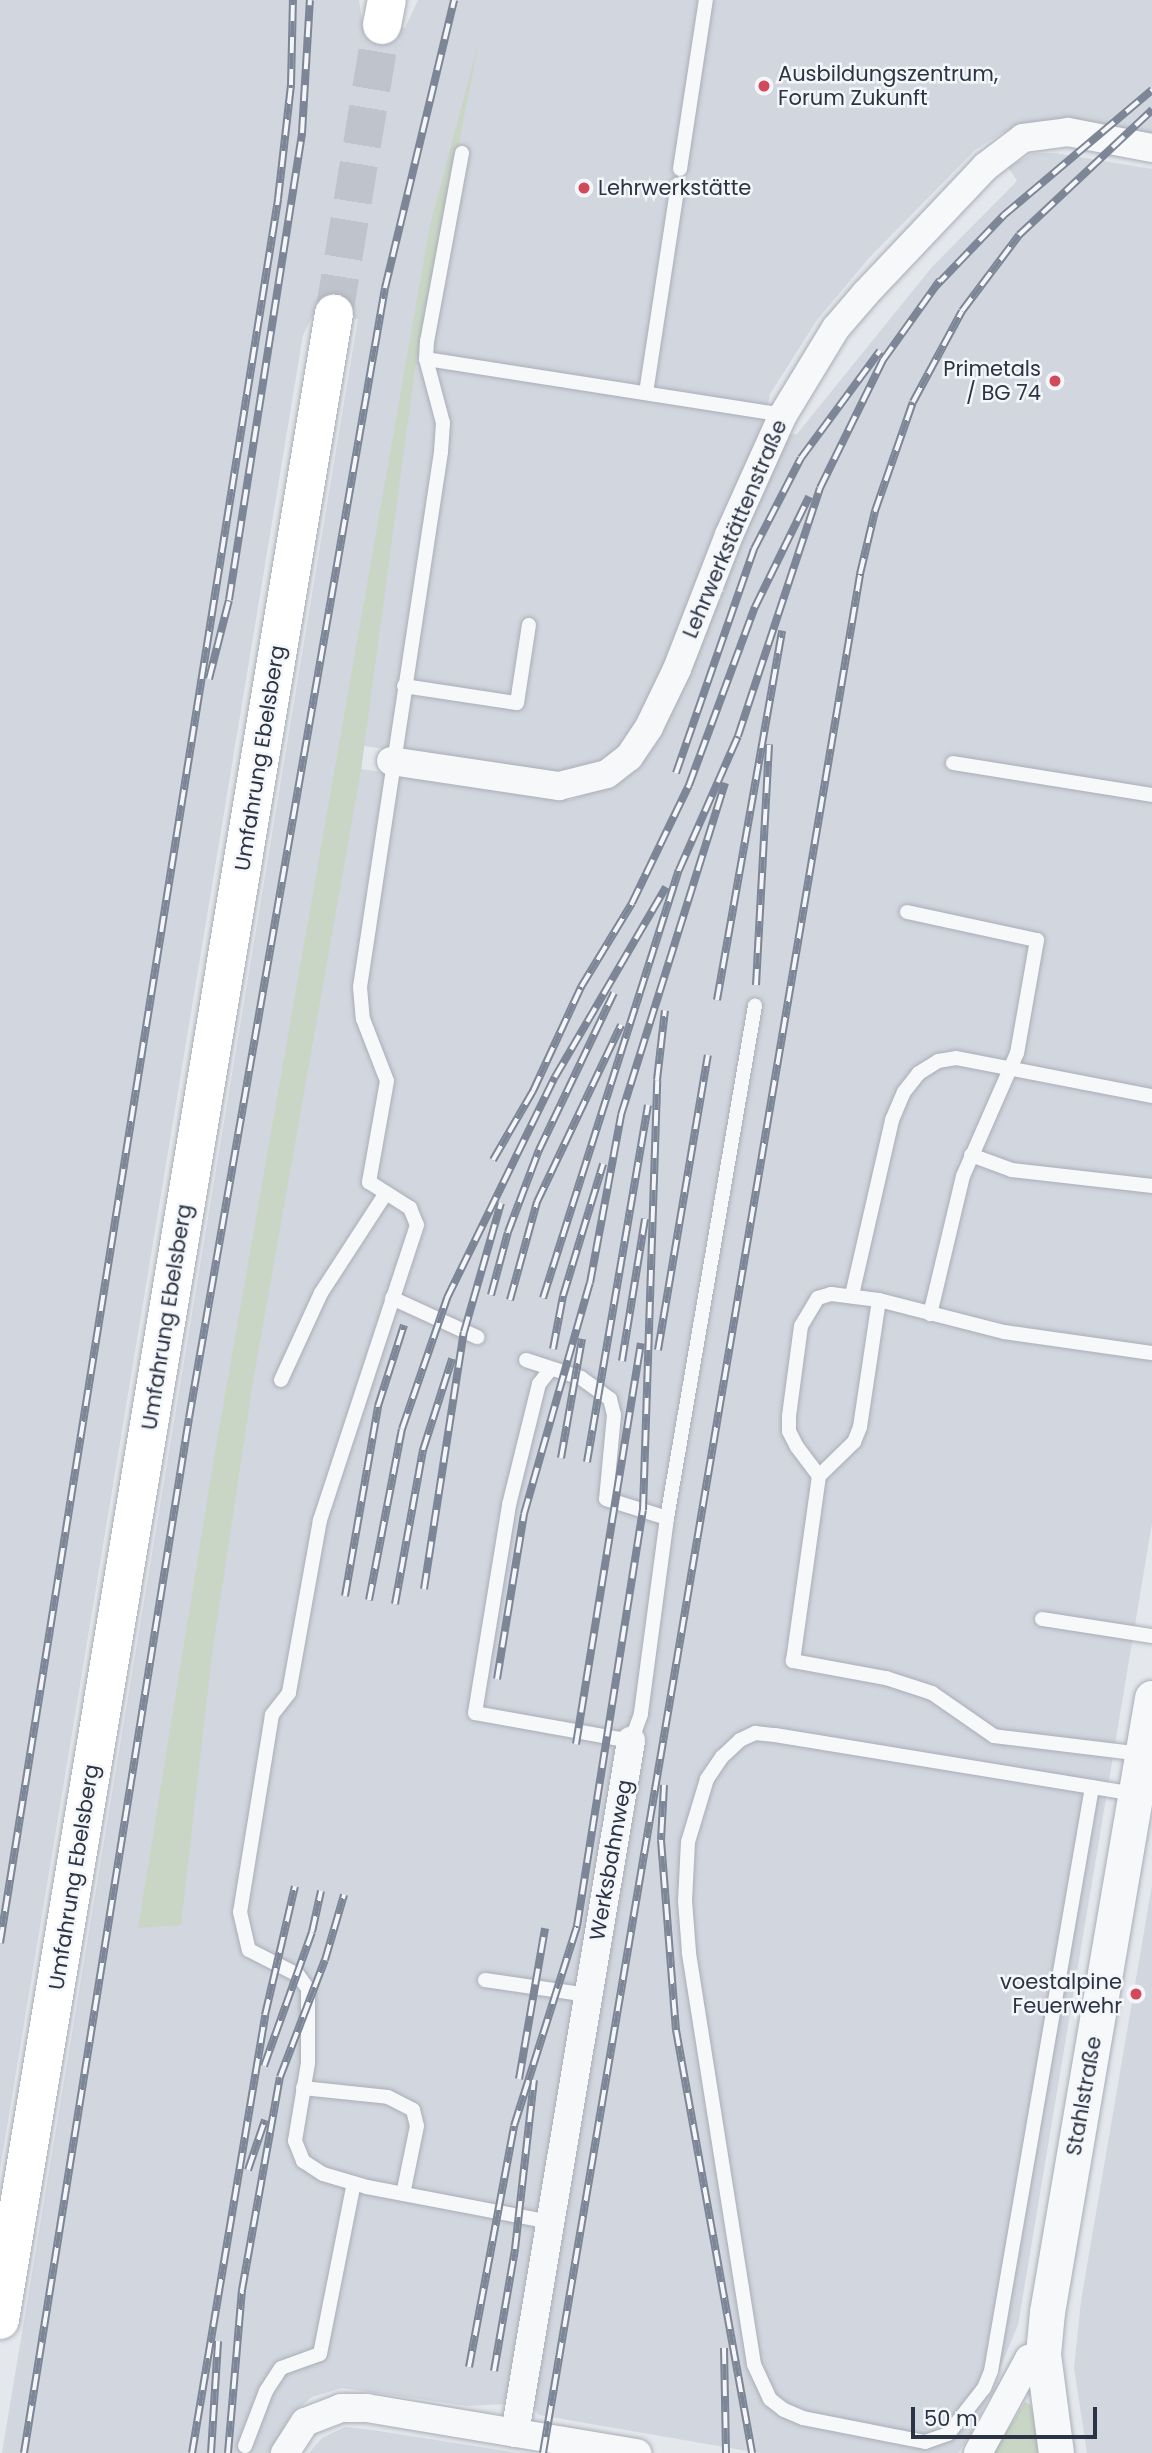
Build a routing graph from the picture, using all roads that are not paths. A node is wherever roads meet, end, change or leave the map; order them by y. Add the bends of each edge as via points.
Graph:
1 (706, 0) edge
2 (1152, 148) edge
3 (463, 153) dead end
4 (334, 314) tunnel mouth
5 (426, 359) junction
6 (646, 393) junction
7 (782, 415) junction
8 (529, 625) dead end
9 (404, 686) junction
10 (391, 761) junction
11 (953, 762) dead end
12 (1152, 796) edge
13 (907, 912) dead end
14 (755, 1006) dead end
15 (1012, 1072) junction
16 (1152, 1096) edge
17 (971, 1155) junction
18 (1152, 1186) edge
19 (386, 1193) junction
20 (852, 1295) junction
21 (392, 1298) junction
22 (880, 1300) junction
23 (930, 1314) junction
24 (477, 1337) dead end
25 (1152, 1353) edge
26 (526, 1360) dead end
27 (549, 1371) junction
28 (281, 1380) dead end
29 (819, 1476) junction
30 (667, 1518) junction
31 (1042, 1619) dead end
32 (1152, 1636) edge
33 (1152, 1698) edge
34 (631, 1741) junction
35 (1142, 1754) junction
36 (1092, 1787) junction
37 (1135, 1794) junction
38 (485, 1980) dead end
39 (588, 1995) junction
40 (303, 2088) junction
41 (354, 2183) junction
42 (403, 2194) junction
43 (550, 2222) junction
44 (0, 2320) edge
45 (1043, 2354) junction
46 (515, 2433) junction
47 (245, 2446) dead end
48 (285, 2453) edge
49 (637, 2453) edge
50 (978, 2453) edge
51 (1056, 2453) edge

1 - 6 lane
2 - 7 street, Lehrwerkstättenstraße via 1068,132 1038,133 1009,146 836,328
3 - 5 lane
4 - 44 main road, Umfahrung Ebelsberg
5 - 6 lane
5 - 9 lane via 441,410 442,452
6 - 7 lane
7 - 10 street, Lehrwerkstättenstraße via 677,669 629,757 607,774 559,786
8 - 9 lane via 517,703
9 - 10 lane
10 - 19 lane via 360,987 363,1019 387,1081 369,1182
11 - 12 lane
13 - 15 lane via 1037,940
14 - 30 lane, Werksbahnweg
15 - 16 lane
15 - 17 lane
15 - 20 lane via 978,1061 938,1061 919,1073 904,1092 892,1120
17 - 18 lane via 1012,1170
17 - 23 lane
19 - 21 lane via 415,1213 416,1225
19 - 28 lane via 321,1293
20 - 22 lane
20 - 29 lane via 818,1298 801,1326 789,1431
21 - 24 lane
21 - 40 lane via 320,1520 289,1693 272,1714 240,1912 249,1950 298,1975 308,1990
22 - 23 lane
22 - 29 lane via 860,1427 854,1442
23 - 25 lane via 1004,1332
26 - 27 lane
27 - 30 lane via 581,1378 610,1399 614,1415 606,1499
27 - 34 lane via 539,1384 509,1505 475,1713
29 - 35 lane via 793,1661 886,1678 923,1690 995,1735
30 - 34 lane, Werksbahnweg via 641,1714
31 - 32 lane
33 - 35 street, Stahlstraße
34 - 39 street, Werksbahnweg
35 - 37 street, Stahlstraße
36 - 36 lane via 994,2358 984,2388 948,2434 925,2442 803,2418 784,2410 770,2399 754,2364 689,1952 685,1900 688,1842 707,1779 722,1757 755,1733
36 - 37 lane
37 - 45 street, Stahlstraße
38 - 39 lane
39 - 43 street, Werksbahnweg
40 - 41 lane via 295,2141 303,2161 323,2174
40 - 42 lane via 388,2097 413,2110 417,2126
41 - 42 lane
41 - 47 lane via 320,2354 281,2368 266,2391
42 - 43 lane
43 - 46 street, Werksbahnweg
45 - 50 street via 1029,2359
45 - 51 street, Stahlstraße
46 - 48 street via 367,2408 341,2408 305,2422
46 - 49 street

